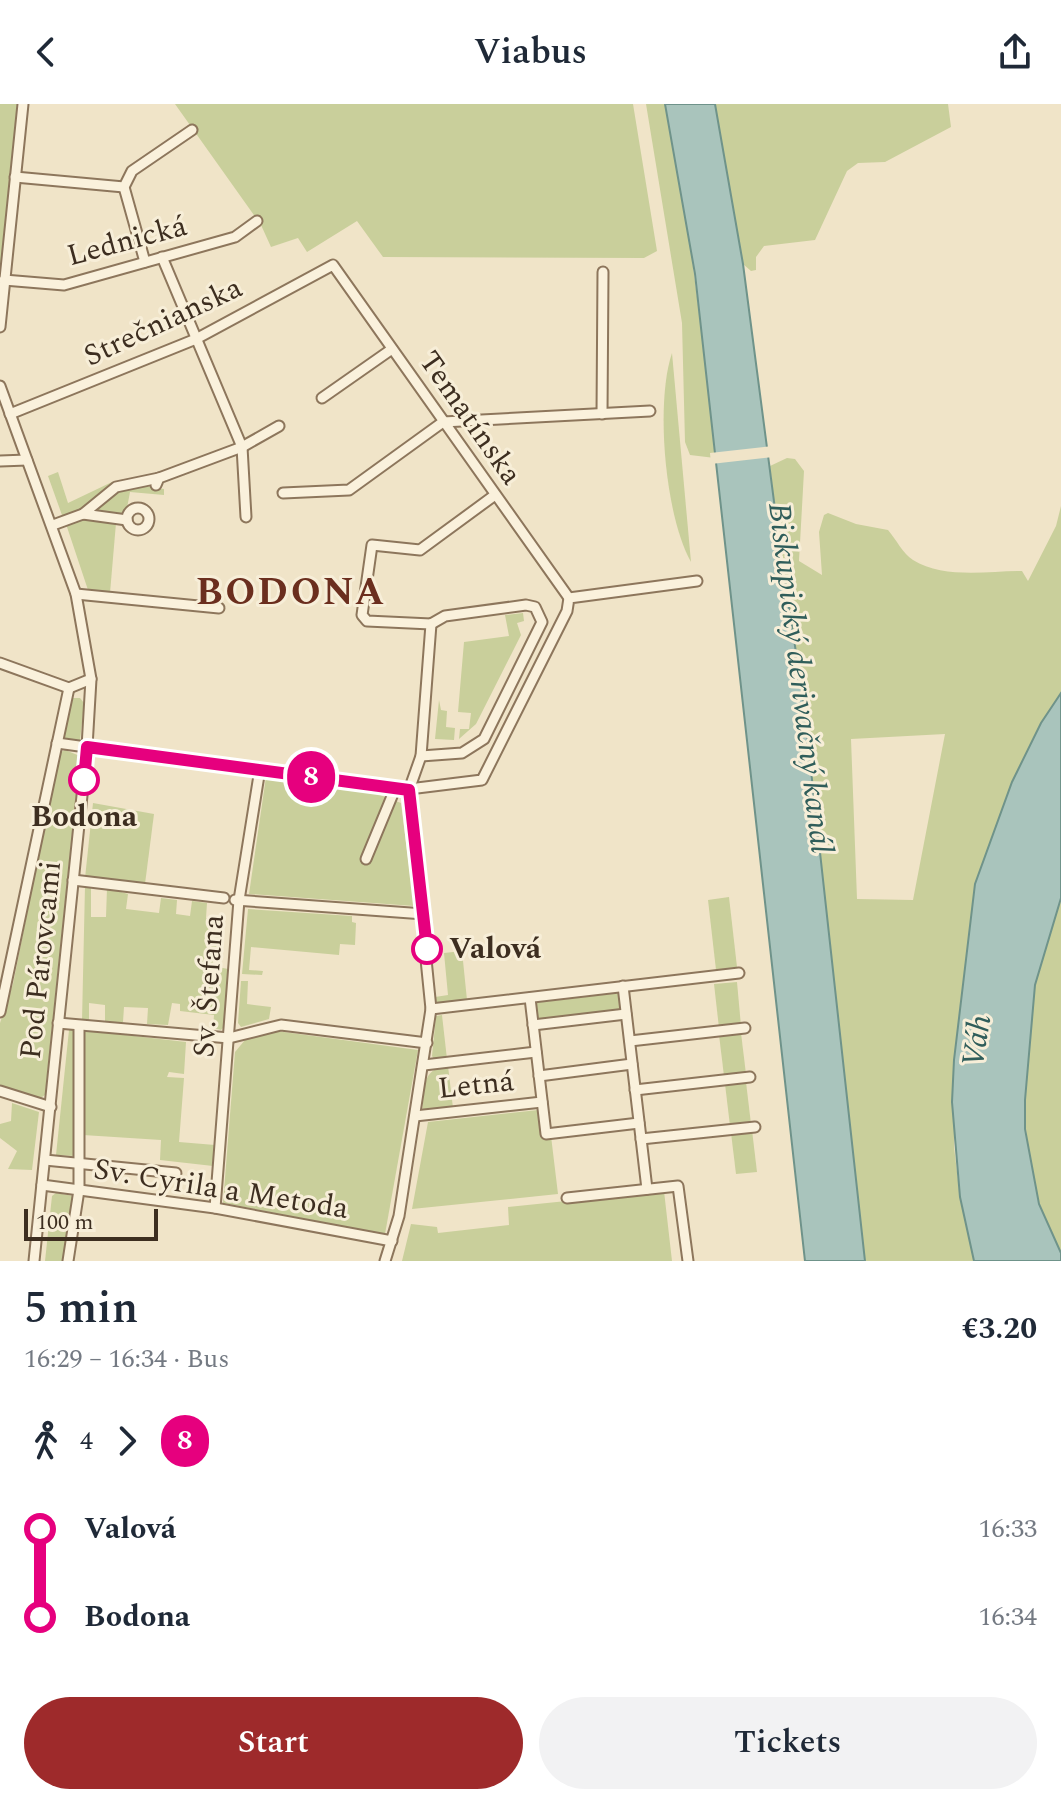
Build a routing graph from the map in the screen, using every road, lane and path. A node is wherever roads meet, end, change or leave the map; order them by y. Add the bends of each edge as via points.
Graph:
1 (23, 104) edge
2 (192, 130) dead end
3 (15, 177) junction
4 (124, 187) junction
5 (257, 221) dead end
6 (162, 257) junction
7 (145, 262) junction
8 (333, 265) joint
9 (603, 272) dead end
10 (4, 280) junction
11 (0, 327) edge
12 (196, 339) junction
13 (392, 349) junction
14 (0, 386) edge
15 (322, 398) dead end
16 (650, 411) dead end
17 (10, 414) junction
18 (602, 414) junction
19 (443, 422) junction
20 (279, 426) dead end
21 (242, 447) junction
22 (27, 460) junction
23 (0, 461) edge
24 (283, 493) dead end
25 (495, 495) junction
26 (83, 514) junction
27 (246, 517) dead end
28 (127, 520) dead end
29 (53, 525) junction
30 (697, 581) dead end
31 (76, 594) junction
32 (569, 598) junction
33 (219, 608) dead end
34 (431, 624) junction
35 (0, 663) edge
36 (517, 674) junction
37 (91, 679) junction
38 (531, 681) junction
39 (69, 688) junction
40 (57, 743) junction
41 (87, 747) junction
42 (421, 756) junction
43 (260, 769) junction
44 (395, 789) junction
45 (409, 790) junction
46 (366, 859) dead end
47 (73, 880) junction
48 (233, 899) junction
49 (424, 914) junction
50 (739, 973) dead end
51 (623, 986) junction
52 (530, 998) junction
53 (431, 1009) junction
54 (0, 1012) edge
55 (626, 1014) junction
56 (58, 1023) junction
57 (533, 1025) junction
58 (79, 1026) junction
59 (745, 1028) dead end
60 (229, 1038) junction
61 (630, 1041) junction
62 (427, 1043) junction
63 (536, 1052) junction
64 (632, 1064) junction
65 (424, 1065) junction
66 (539, 1076) junction
67 (750, 1077) dead end
68 (635, 1090) junction
69 (0, 1091) edge
70 (542, 1102) junction
71 (51, 1107) junction
72 (415, 1116) junction
73 (639, 1123) junction
74 (755, 1127) dead end
75 (641, 1139) junction
76 (45, 1160) junction
77 (79, 1161) junction
78 (176, 1173) dead end
79 (42, 1185) junction
80 (647, 1189) junction
81 (79, 1190) junction
82 (567, 1198) dead end
83 (215, 1208) junction
84 (392, 1241) junction
85 (34, 1261) edge
86 (68, 1261) edge
87 (385, 1261) edge
88 (688, 1261) edge

1 - 3 street
2 - 4 street via 132,171
3 - 4 street
3 - 10 street
4 - 7 street
5 - 6 street, Lednická via 235,237
6 - 7 street, Lednická
6 - 12 street
7 - 10 street, Lednická via 64,285
8 - 12 street, Strečnianska
8 - 13 street, Tematínska
9 - 18 street
10 - 11 street
12 - 17 street, Strečnianska
12 - 21 street
13 - 15 street
13 - 19 street, Tematínska
14 - 17 street, Pod Párovcami
16 - 18 street
17 - 22 street, Pod Párovcami
18 - 19 street
19 - 24 street via 349,490
19 - 25 street, Tematínska
20 - 21 street
21 - 26 street via 158,482 116,487
21 - 27 street
22 - 23 street
22 - 29 street, Pod Párovcami
25 - 32 street, Tematínska
25 - 34 street via 420,550 372,545 362,615 367,621
26 - 28 street
26 - 29 street
29 - 31 street, Pod Párovcami
30 - 32 street
31 - 33 street
31 - 37 street, Pod Párovcami
32 - 38 street
34 - 36 street via 445,616 535,607 542,622
34 - 42 street
35 - 39 street
36 - 38 street
36 - 42 street via 484,739 462,753
37 - 39 street
37 - 41 street, Pod Párovcami
38 - 45 street via 482,780
39 - 40 street
40 - 41 street
40 - 54 street
41 - 43 street
41 - 47 street, Pod Párovcami
42 - 45 street
43 - 44 street
43 - 48 street, Sv. Štefana
44 - 45 street
44 - 46 street
45 - 49 street
47 - 48 street
47 - 56 street, Pod Párovcami
48 - 49 street
48 - 60 street, Sv. Štefana
49 - 53 street
50 - 51 street
51 - 52 street
51 - 55 street
52 - 53 street
52 - 57 street, Letná
53 - 62 street
55 - 57 street, Letná
55 - 61 street
56 - 58 street
56 - 71 street, Pod Párovcami
57 - 63 street, Letná
58 - 60 street
58 - 77 street
59 - 61 street
60 - 62 street via 281,1025
60 - 83 street, Sv. Štefana
61 - 64 street
62 - 65 street
63 - 65 street, Letná
63 - 66 street, Letná
64 - 66 street, Letná
64 - 68 street
65 - 72 street
66 - 70 street, Letná
67 - 68 street
68 - 73 street
69 - 71 street
70 - 72 street, Letná
70 - 73 street, Letná via 546,1134
71 - 76 street, Pod Párovcami
72 - 84 street
73 - 75 street
74 - 75 street
75 - 80 street
76 - 77 street
76 - 79 street, Pod Párovcami
77 - 78 street
77 - 81 street
79 - 81 street, Sv. Cyrila a Metoda
79 - 85 street, Pod Párovcami
80 - 82 street
80 - 88 street via 678,1186
81 - 83 street, Sv. Cyrila a Metoda
81 - 86 street
83 - 84 street, Sv. Cyrila a Metoda
84 - 87 street

